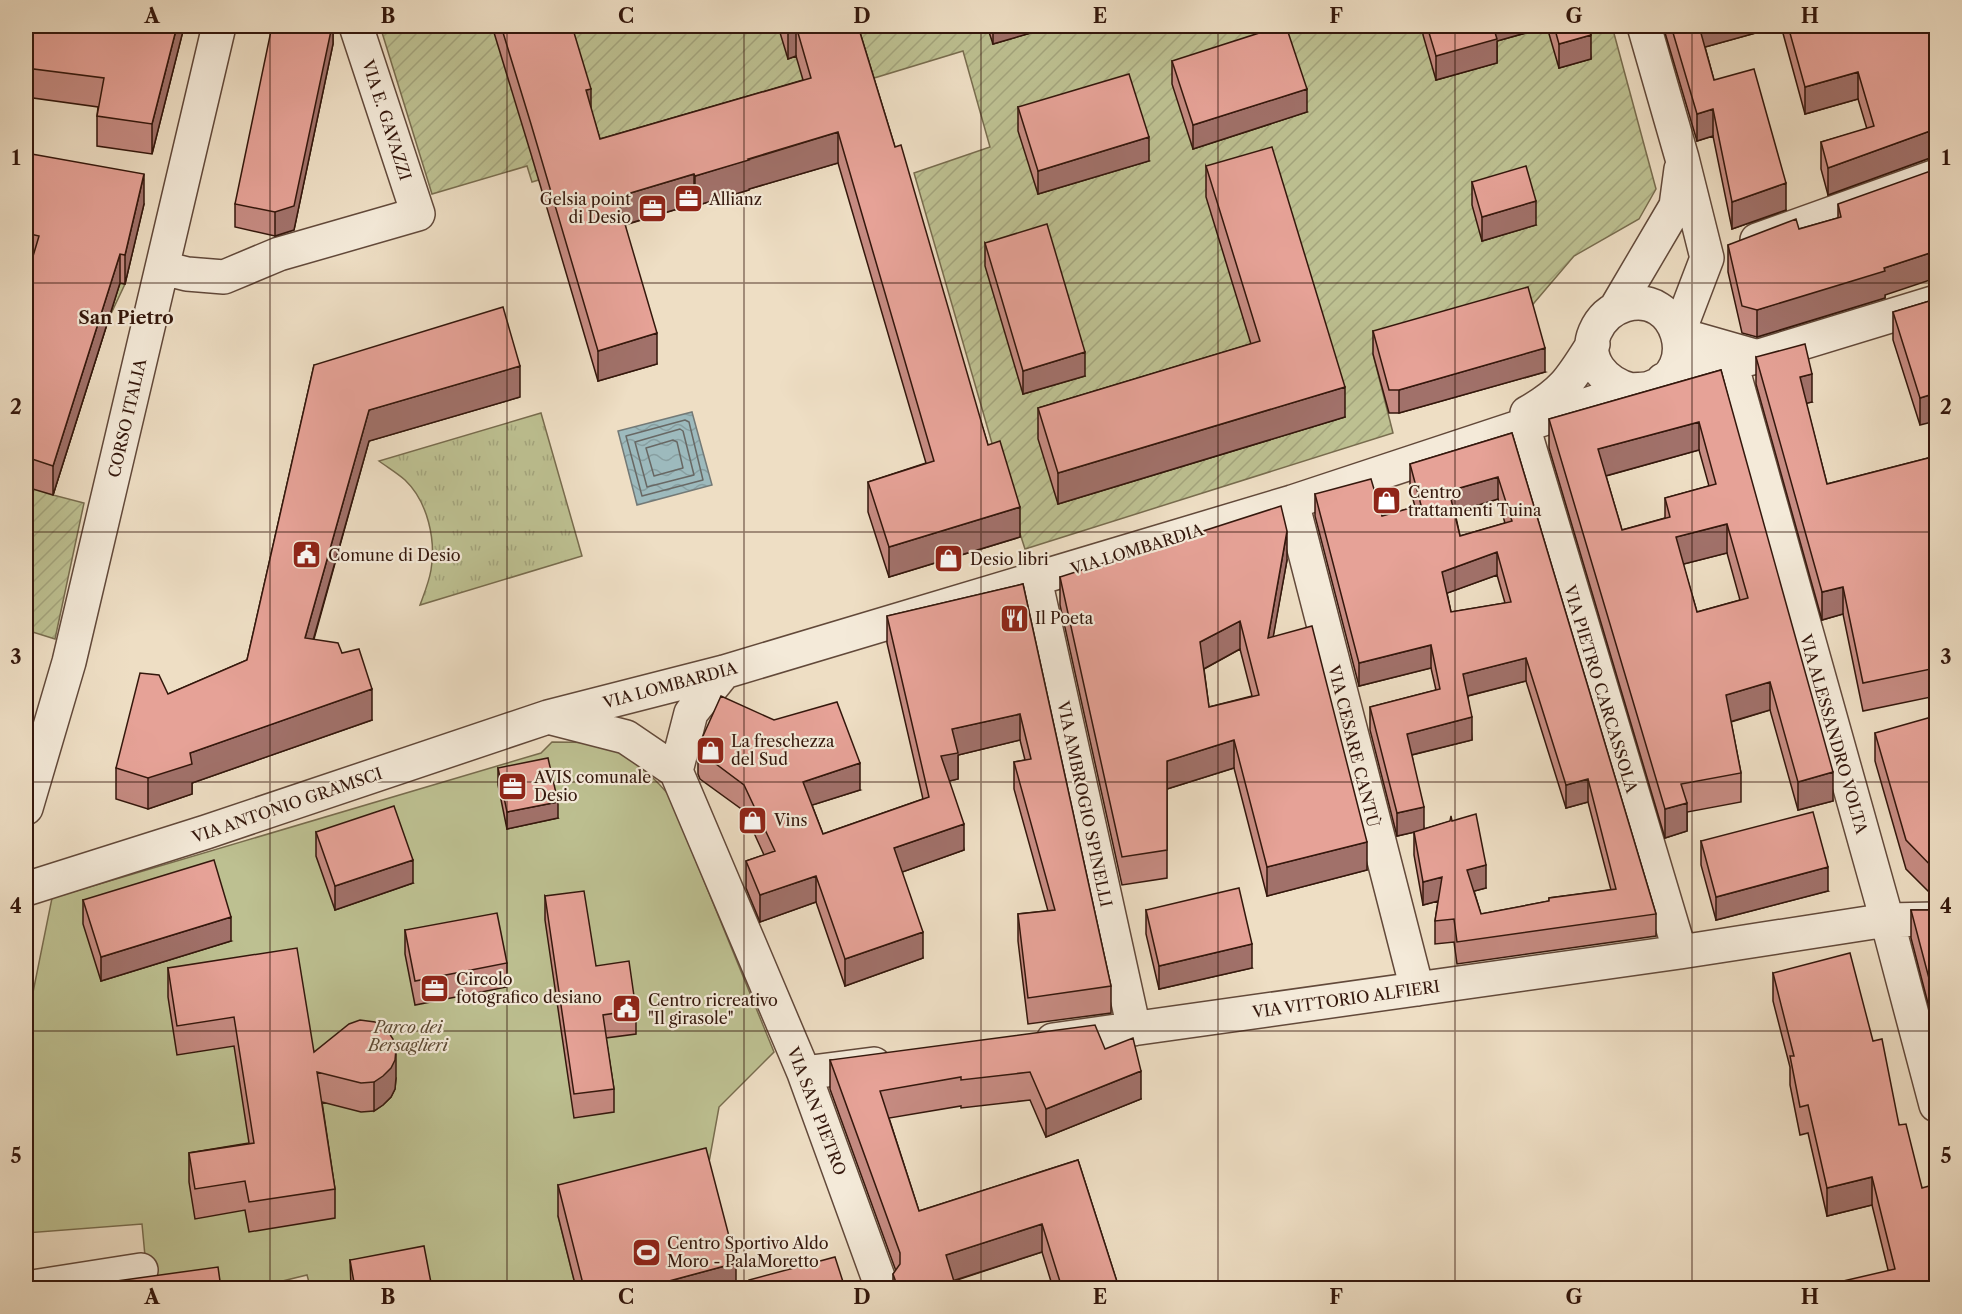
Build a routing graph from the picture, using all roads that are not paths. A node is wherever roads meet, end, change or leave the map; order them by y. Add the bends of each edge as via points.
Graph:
1 (219, 26) edge
2 (356, 26) edge
3 (1644, 26) edge
4 (1682, 158) junction
5 (1936, 176) edge
6 (1707, 258) junction
7 (163, 268) junction
8 (1936, 302) edge
9 (1616, 308) junction
10 (1678, 334) junction
11 (1593, 344) junction
12 (1744, 360) junction
13 (1662, 380) junction
14 (1631, 390) junction
15 (1523, 426) junction
16 (1481, 440) junction
17 (1292, 502) junction
18 (1035, 579) junction
19 (724, 672) junction
20 (548, 717) junction
21 (676, 771) junction
22 (26, 808) edge
23 (26, 889) edge
24 (1936, 919) edge
25 (1887, 920) junction
26 (1680, 952) junction
27 (1417, 989) junction
28 (1134, 1029) junction
29 (1028, 1044) edge
30 (898, 1061) edge
31 (804, 1073) junction
32 (1936, 1105) edge
33 (141, 1270) dead end
34 (26, 1288) edge
35 (882, 1288) edge

1 - 7 street, CORSO ITALIA
2 - 7 street, VIA E. GAVAZZI via 418,214 279,254 224,277
3 - 4 street
4 - 6 street
4 - 9 street via 1676,206
5 - 6 street
6 - 10 street
7 - 22 street, CORSO ITALIA via 69,662
8 - 12 street, VIA LOMBARDIA
9 - 10 street via 1632,303 1651,305 1665,313
9 - 11 street, VIA LOMBARDIA via 1601,321
10 - 12 street
10 - 13 street via 1678,359
11 - 14 street via 1598,368 1608,380
11 - 16 street, VIA LOMBARDIA via 1549,401
12 - 13 street, VIA LOMBARDIA
12 - 25 street, VIA ALESSANDRO VOLTA
13 - 14 street, VIA LOMBARDIA via 1650,388
14 - 15 street, VIA LOMBARDIA
15 - 16 street, VIA LOMBARDIA
15 - 26 street, VIA PIETRO CARCASSOLA
16 - 17 street, VIA LOMBARDIA
17 - 18 street, VIA LOMBARDIA
17 - 27 street, VIA CESARE CANTÙ
18 - 19 street, VIA LOMBARDIA
18 - 28 street, VIA AMBROGIO SPINELLI
19 - 20 street, VIA LOMBARDIA
19 - 21 street via 691,712
20 - 21 street via 626,737
20 - 23 street, VIA ANTONIO GRAMSCI
21 - 31 street, VIA SAN PIETRO
24 - 25 street, VIA VITTORIO ALFIERI
25 - 26 street, VIA VITTORIO ALFIERI
25 - 32 street, VIA ALESSANDRO VOLTA
26 - 27 street, VIA VITTORIO ALFIERI
27 - 28 street, VIA VITTORIO ALFIERI
28 - 29 street, VIA VITTORIO ALFIERI
30 - 31 street
31 - 35 street, VIA SAN PIETRO
33 - 34 street

